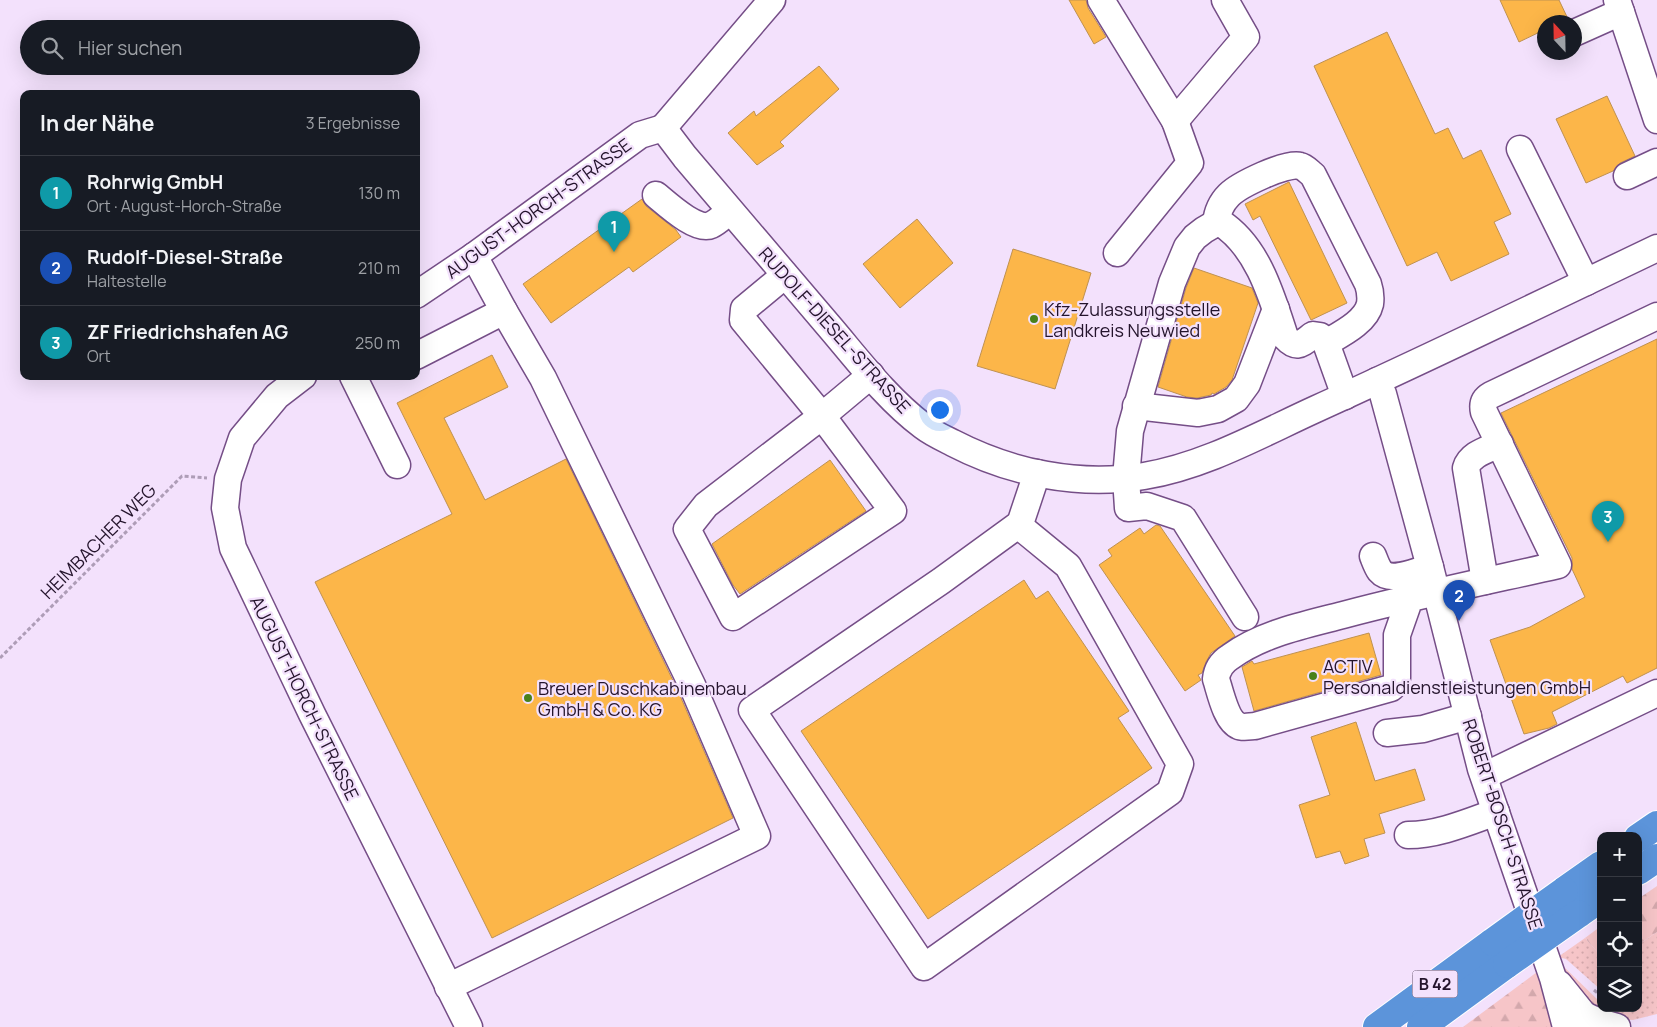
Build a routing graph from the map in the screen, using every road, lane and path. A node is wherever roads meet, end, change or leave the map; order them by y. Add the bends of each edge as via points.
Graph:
1 (772, 0) edge
2 (1101, 0) edge
3 (1225, 0) edge
4 (1619, 6) edge
5 (1582, 28) edge
6 (1657, 120) edge
7 (1175, 121) junction
8 (663, 128) junction
9 (1520, 150) dead end
10 (1657, 162) edge
11 (1627, 176) dead end
12 (656, 195) dead end
13 (730, 211) junction
14 (1221, 225) junction
15 (1657, 248) edge
16 (1117, 253) dead end
17 (474, 256) junction
18 (785, 275) junction
19 (1586, 282) junction
20 (420, 292) edge
21 (1276, 309) junction
22 (504, 312) junction
23 (1657, 316) edge
24 (1326, 343) junction
25 (420, 354) edge
26 (871, 375) junction
27 (298, 380) edge
28 (356, 380) edge
29 (1377, 381) junction
30 (1345, 396) junction
31 (1136, 406) junction
32 (822, 416) junction
33 (1500, 444) junction
34 (397, 465) dead end
35 (1037, 473) junction
36 (1126, 478) junction
37 (228, 479) junction
38 (1018, 525) junction
39 (1373, 556) dead end
40 (1430, 568) junction
41 (1485, 582) junction
42 (1437, 592) junction
43 (1410, 598) junction
44 (1245, 617) dead end
45 (0, 658) edge
46 (1657, 693) edge
47 (1468, 716) junction
48 (1387, 733) dead end
49 (1484, 776) junction
50 (1496, 812) junction
51 (1657, 825) edge
52 (1408, 835) dead end
53 (1642, 835) edge
54 (1657, 858) edge
55 (1642, 868) edge
56 (1597, 870) edge
57 (1597, 899) edge
58 (1571, 902) junction
59 (1500, 953) junction
60 (448, 987) junction
61 (1581, 1023) edge
62 (469, 1027) edge
63 (1377, 1027) edge
64 (1421, 1027) edge
65 (1618, 1027) edge

1 - 8 street
2 - 7 street
3 - 7 street via 1246,38
4 - 5 street
4 - 6 street
7 - 16 street via 1190,163
8 - 13 street, RUDOLF-DIESEL-STRASSE
8 - 17 street, AUGUST-HORCH-STRASSE via 640,135
9 - 19 street
10 - 11 street
12 - 13 street via 700,227 710,226
13 - 18 street, RUDOLF-DIESEL-STRASSE
14 - 21 street via 1241,240 1266,280
14 - 24 street via 1217,215 1227,197 1240,186 1291,166 1299,165 1313,175 1368,284 1370,295 1370,305 1364,315
14 - 31 street via 1195,237 1188,247 1172,283
15 - 19 street, RUDOLF-DIESEL-STRASSE
17 - 20 street, AUGUST-HORCH-STRASSE
17 - 22 street
18 - 26 street, RUDOLF-DIESEL-STRASSE
18 - 32 street via 744,309 743,320
19 - 29 street, RUDOLF-DIESEL-STRASSE
21 - 24 street via 1285,337 1291,344 1297,345 1313,335 1320,336
21 - 31 street via 1247,384 1236,399 1218,409 1198,413
22 - 25 street
22 - 60 street via 543,378 692,685 756,836
23 - 33 street via 1485,399 1482,405 1484,412
24 - 30 street
26 - 32 street
26 - 35 street, RUDOLF-DIESEL-STRASSE via 925,428 981,457
27 - 37 street, AUGUST-HORCH-STRASSE via 277,396 242,438
28 - 34 street
29 - 30 street, RUDOLF-DIESEL-STRASSE
29 - 40 street, ROBERT-BOSCH-STRASSE
30 - 36 street, RUDOLF-DIESEL-STRASSE via 1196,463
31 - 36 street via 1130,431
32 - 32 street via 893,511 734,618 687,529 706,506
33 - 41 street via 1476,454 1466,468
33 - 41 street via 1558,565
35 - 36 street, RUDOLF-DIESEL-STRASSE via 1086,479
35 - 38 street
36 - 44 street via 1128,508 1147,506 1183,518
37 - 45 path, HEIMBACHER WEG via 182,476
37 - 60 street, AUGUST-HORCH-STRASSE via 225,508 233,548
38 - 38 street via 752,710 924,967 1170,792 1180,764 1068,566
39 - 40 street via 1380,571 1388,576
40 - 42 street, ROBERT-BOSCH-STRASSE
41 - 42 street
42 - 43 street
42 - 47 street, ROBERT-BOSCH-STRASSE
43 - 43 street via 1286,630 1228,658 1218,669 1216,679 1233,722 1239,726 1255,726 1391,688 1397,678 1397,635
46 - 49 street
47 - 48 street via 1423,729
47 - 49 street, ROBERT-BOSCH-STRASSE
49 - 50 street, ROBERT-BOSCH-STRASSE
50 - 52 street via 1442,830
50 - 61 street, ROBERT-BOSCH-STRASSE via 1554,978
51 - 53 highway
54 - 55 highway
56 - 58 highway, B 42
57 - 58 highway, B 42
58 - 59 highway, B 42, bridge
59 - 63 highway, B 42
59 - 64 highway, B 42
60 - 62 street, AUGUST-HORCH-STRASSE
61 - 65 street via 1599,1022

